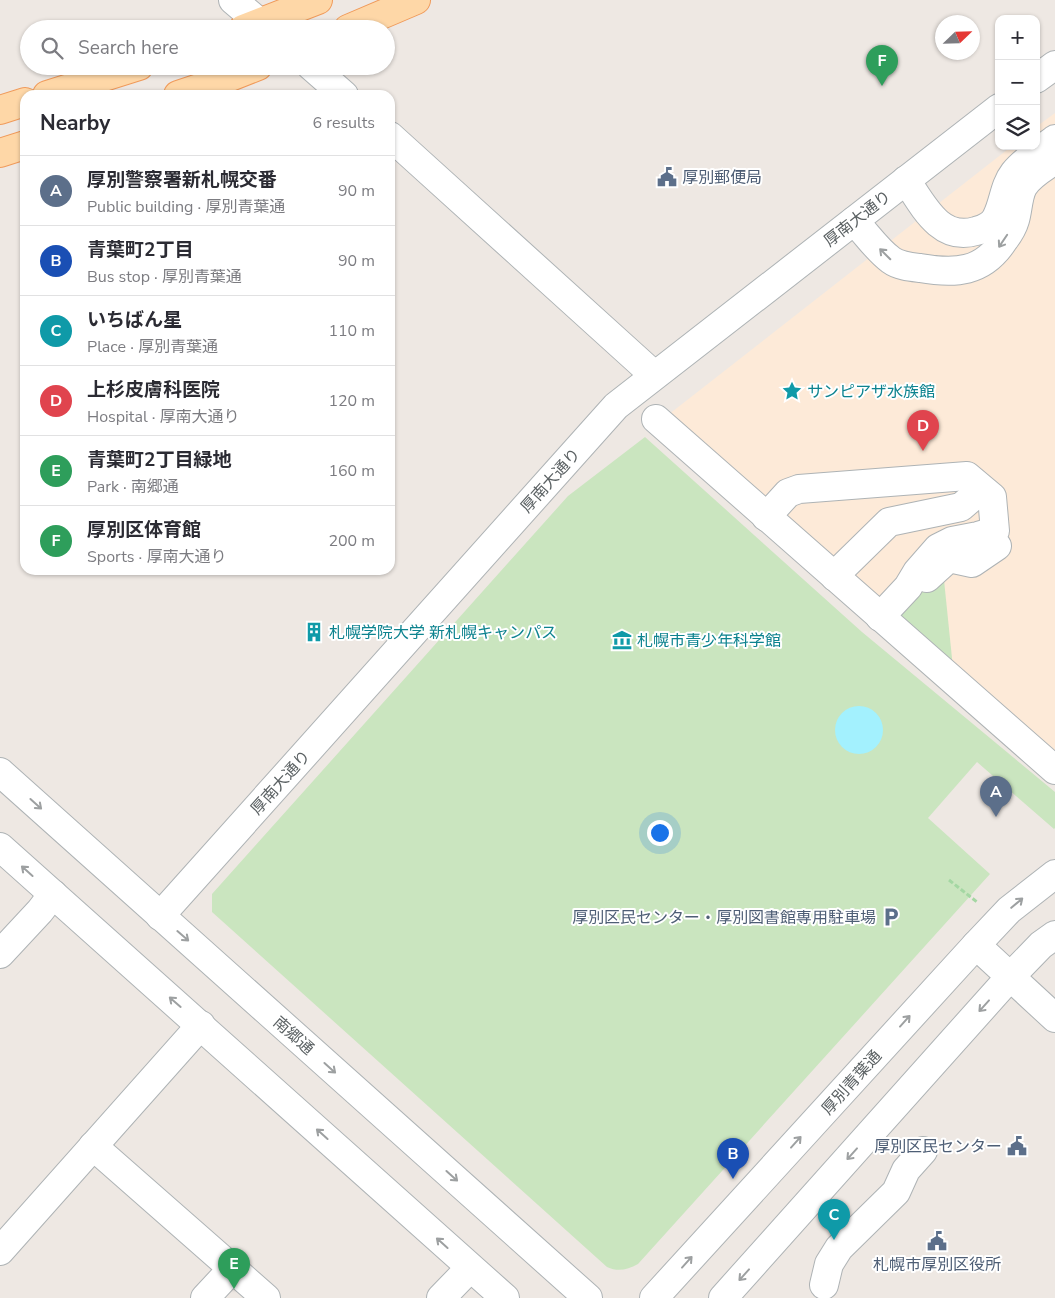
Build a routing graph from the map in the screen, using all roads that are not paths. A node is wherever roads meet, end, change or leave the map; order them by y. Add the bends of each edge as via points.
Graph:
1 (233, 0) edge
2 (318, 0) edge
3 (416, 0) edge
4 (250, 20) edge
5 (272, 20) edge
6 (369, 20) edge
7 (1055, 65) edge
8 (110, 75) edge
9 (235, 75) edge
10 (321, 75) edge
11 (1040, 76) edge
12 (63, 90) edge
13 (193, 90) edge
14 (338, 90) edge
15 (20, 104) edge
16 (0, 110) edge
17 (995, 111) edge
18 (1055, 139) edge
19 (395, 141) edge
20 (20, 147) edge
21 (0, 153) edge
22 (1055, 160) edge
23 (906, 180) junction
24 (854, 221) junction
25 (654, 376) junction
26 (656, 419) dead end
27 (975, 493) junction
28 (766, 517) junction
29 (835, 577) junction
30 (877, 614) junction
31 (1055, 770) edge
32 (0, 772) edge
33 (0, 847) edge
34 (1055, 874) edge
35 (53, 894) junction
36 (160, 916) junction
37 (1055, 935) edge
38 (976, 945) junction
39 (0, 954) edge
40 (1010, 977) junction
41 (1055, 1018) edge
42 (201, 1025) junction
43 (93, 1146) junction
44 (924, 1151) dead end
45 (0, 1251) edge
46 (232, 1268) junction
47 (470, 1268) junction
48 (824, 1285) dead end
49 (205, 1298) edge
50 (266, 1298) edge
51 (440, 1298) edge
52 (505, 1298) edge
53 (588, 1298) edge
54 (654, 1298) edge
55 (723, 1298) edge

1 - 4 street
2 - 5 main road
3 - 6 main road
7 - 11 street
8 - 12 main road
9 - 13 main road
10 - 14 street
15 - 16 main road
17 - 23 street, 厚南大通り
18 - 23 street via 1013,174 997,217 978,231 963,234 947,230 934,221
19 - 25 street
20 - 21 main road
22 -> 24 street via 1022,188 1015,221 1005,240 981,264 963,271 945,272 892,261
23 - 24 street, 厚南大通り
24 - 25 street, 厚南大通り
25 - 36 street, 厚南大通り via 616,406
26 - 28 street
27 - 28 street via 967,476 799,489 788,493
27 - 29 street via 889,522
27 - 30 street via 975,523 939,530
27 - 30 street via 992,497 1001,542 978,536 943,555 916,572 908,587
28 - 29 street
29 - 30 street
30 - 31 street
32 -> 36 street, 南郷通
35 -> 33 street
38 -> 34 street, 厚別青葉通 via 1009,910
35 - 39 street
42 -> 35 street
36 -> 53 street, 南郷通
37 - 40 street
38 - 40 street
54 -> 38 street, 厚別青葉通
40 - 41 street
40 -> 55 street
42 - 43 street
47 -> 42 street
43 - 45 street
43 - 46 street
44 - 48 street via 906,1170 896,1192 839,1248 829,1264
46 - 49 street
46 - 50 street
47 - 51 street
47 - 52 street

